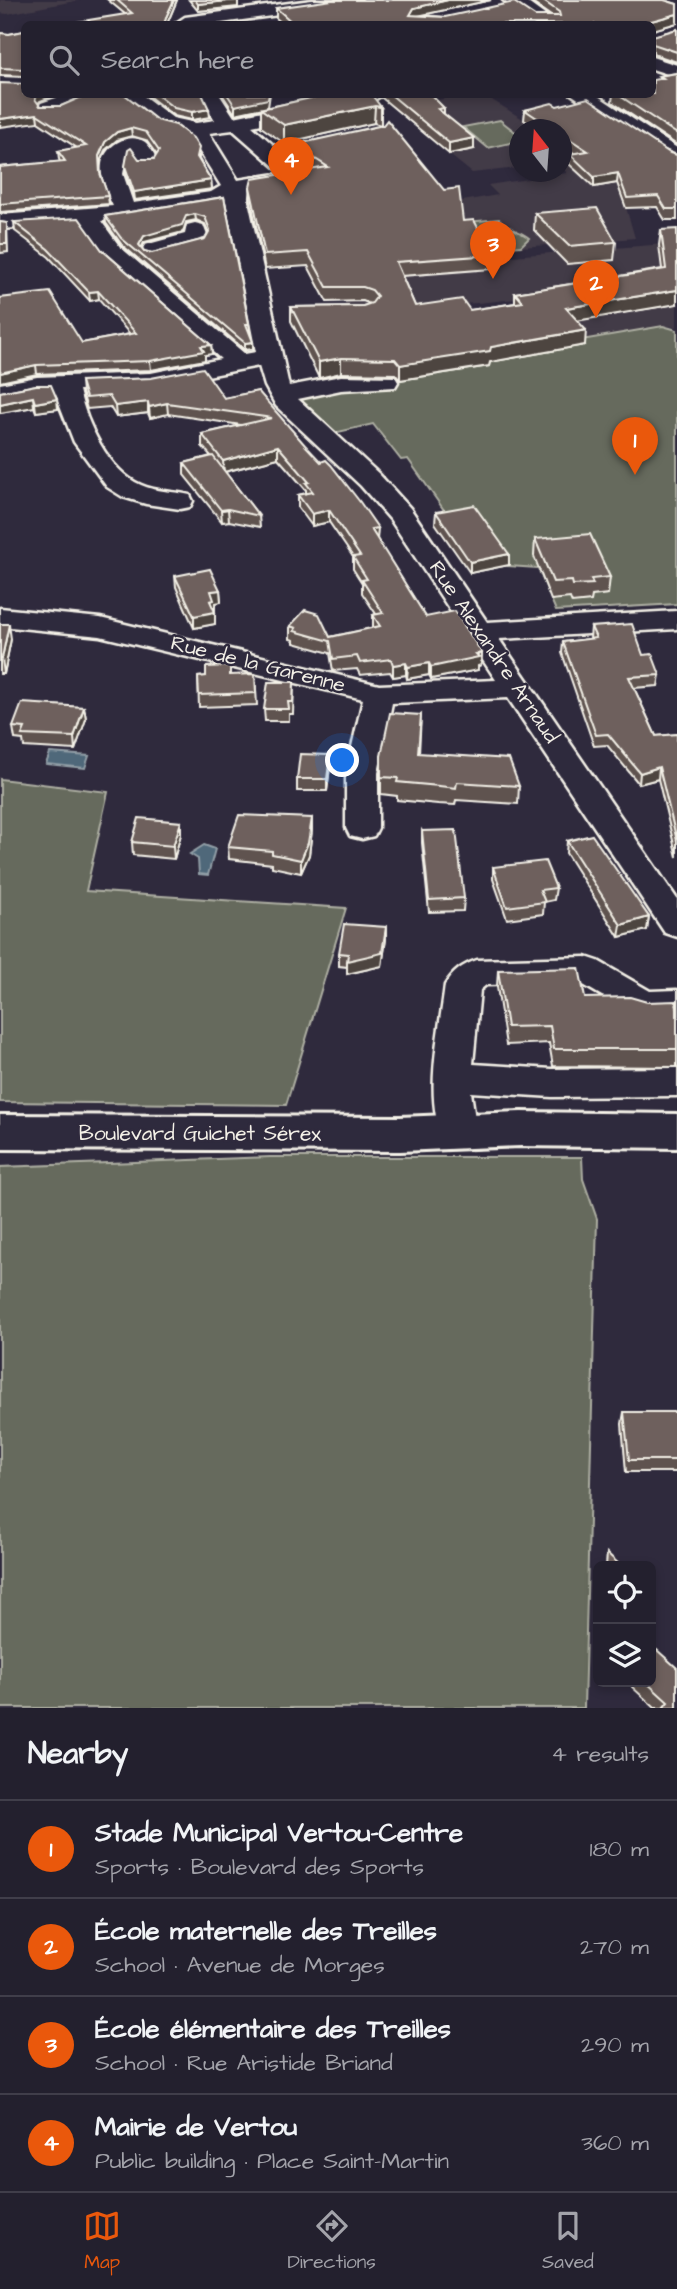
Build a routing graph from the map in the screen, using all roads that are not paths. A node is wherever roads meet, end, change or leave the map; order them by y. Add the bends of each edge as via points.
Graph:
1 (352, 0) edge
2 (508, 4) edge
3 (182, 18) edge
4 (231, 21) edge
5 (542, 21) edge
6 (656, 64) edge
7 (677, 71) edge
8 (0, 83) edge
9 (21, 83) edge
10 (76, 98) edge
11 (133, 98) edge
12 (212, 98) edge
13 (331, 98) edge
14 (587, 98) edge
15 (309, 100) edge
16 (48, 107) edge
17 (166, 122) junction
18 (233, 127) junction
19 (197, 131) junction
20 (134, 145) junction
21 (255, 155) junction
22 (677, 157) edge
23 (237, 190) junction
24 (127, 212) junction
25 (87, 217) junction
26 (0, 222) edge
27 (195, 230) dead end
28 (141, 277) junction
29 (238, 364) junction
30 (271, 364) junction
31 (386, 382) dead end
32 (65, 383) junction
33 (0, 392) edge
34 (283, 398) junction
35 (180, 501) dead end
36 (0, 617) edge
37 (677, 620) edge
38 (479, 631) junction
39 (518, 688) junction
40 (379, 694) junction
41 (362, 828) dead end
42 (673, 914) edge
43 (677, 1003) edge
44 (454, 1077) junction
45 (677, 1082) edge
46 (677, 1131) edge
47 (0, 1132) edge
48 (458, 1132) junction
49 (400, 1134) junction
50 (677, 1154) edge

1 - 4 street
2 - 5 street
3 - 4 street
6 - 7 street
8 - 9 street
10 - 16 street
11 - 17 street
12 - 18 street
13 - 15 street
14 - 22 street
15 - 18 street
17 - 19 street
17 - 20 street
18 - 19 street
18 - 21 street
19 - 20 street
19 - 23 street
20 - 24 street via 121,149 112,161 111,177
21 - 23 street
21 - 23 street via 296,175
23 - 24 street
23 - 30 street via 271,312
24 - 25 street
25 - 26 street
25 - 28 street via 112,253
27 - 28 street via 197,238 153,243 159,266 156,273
28 - 29 street
29 - 30 street via 256,371
29 - 32 street via 151,380
30 - 34 street
31 - 34 street via 341,383
32 - 33 street
32 - 35 street via 99,462 127,489
34 - 38 street, Rue Alexandre Arnaud via 400,514
36 - 40 street, Rue de la Garenne via 100,627
37 - 38 street
38 - 39 street, Rue Alexandre Arnaud
39 - 40 street, Rue de la Garenne
39 - 42 street, Rue Alexandre Arnaud
40 - 41 street via 362,773
43 - 44 street via 644,1004 586,970 477,973 463,985
44 - 45 street via 552,1083
44 - 48 street
46 - 48 main road, Boulevard Guichet Sérex
47 - 49 main road, Boulevard Guichet Sérex
48 - 49 main road, Boulevard Guichet Sérex
49 - 50 main road, Boulevard Guichet Sérex via 462,1145

